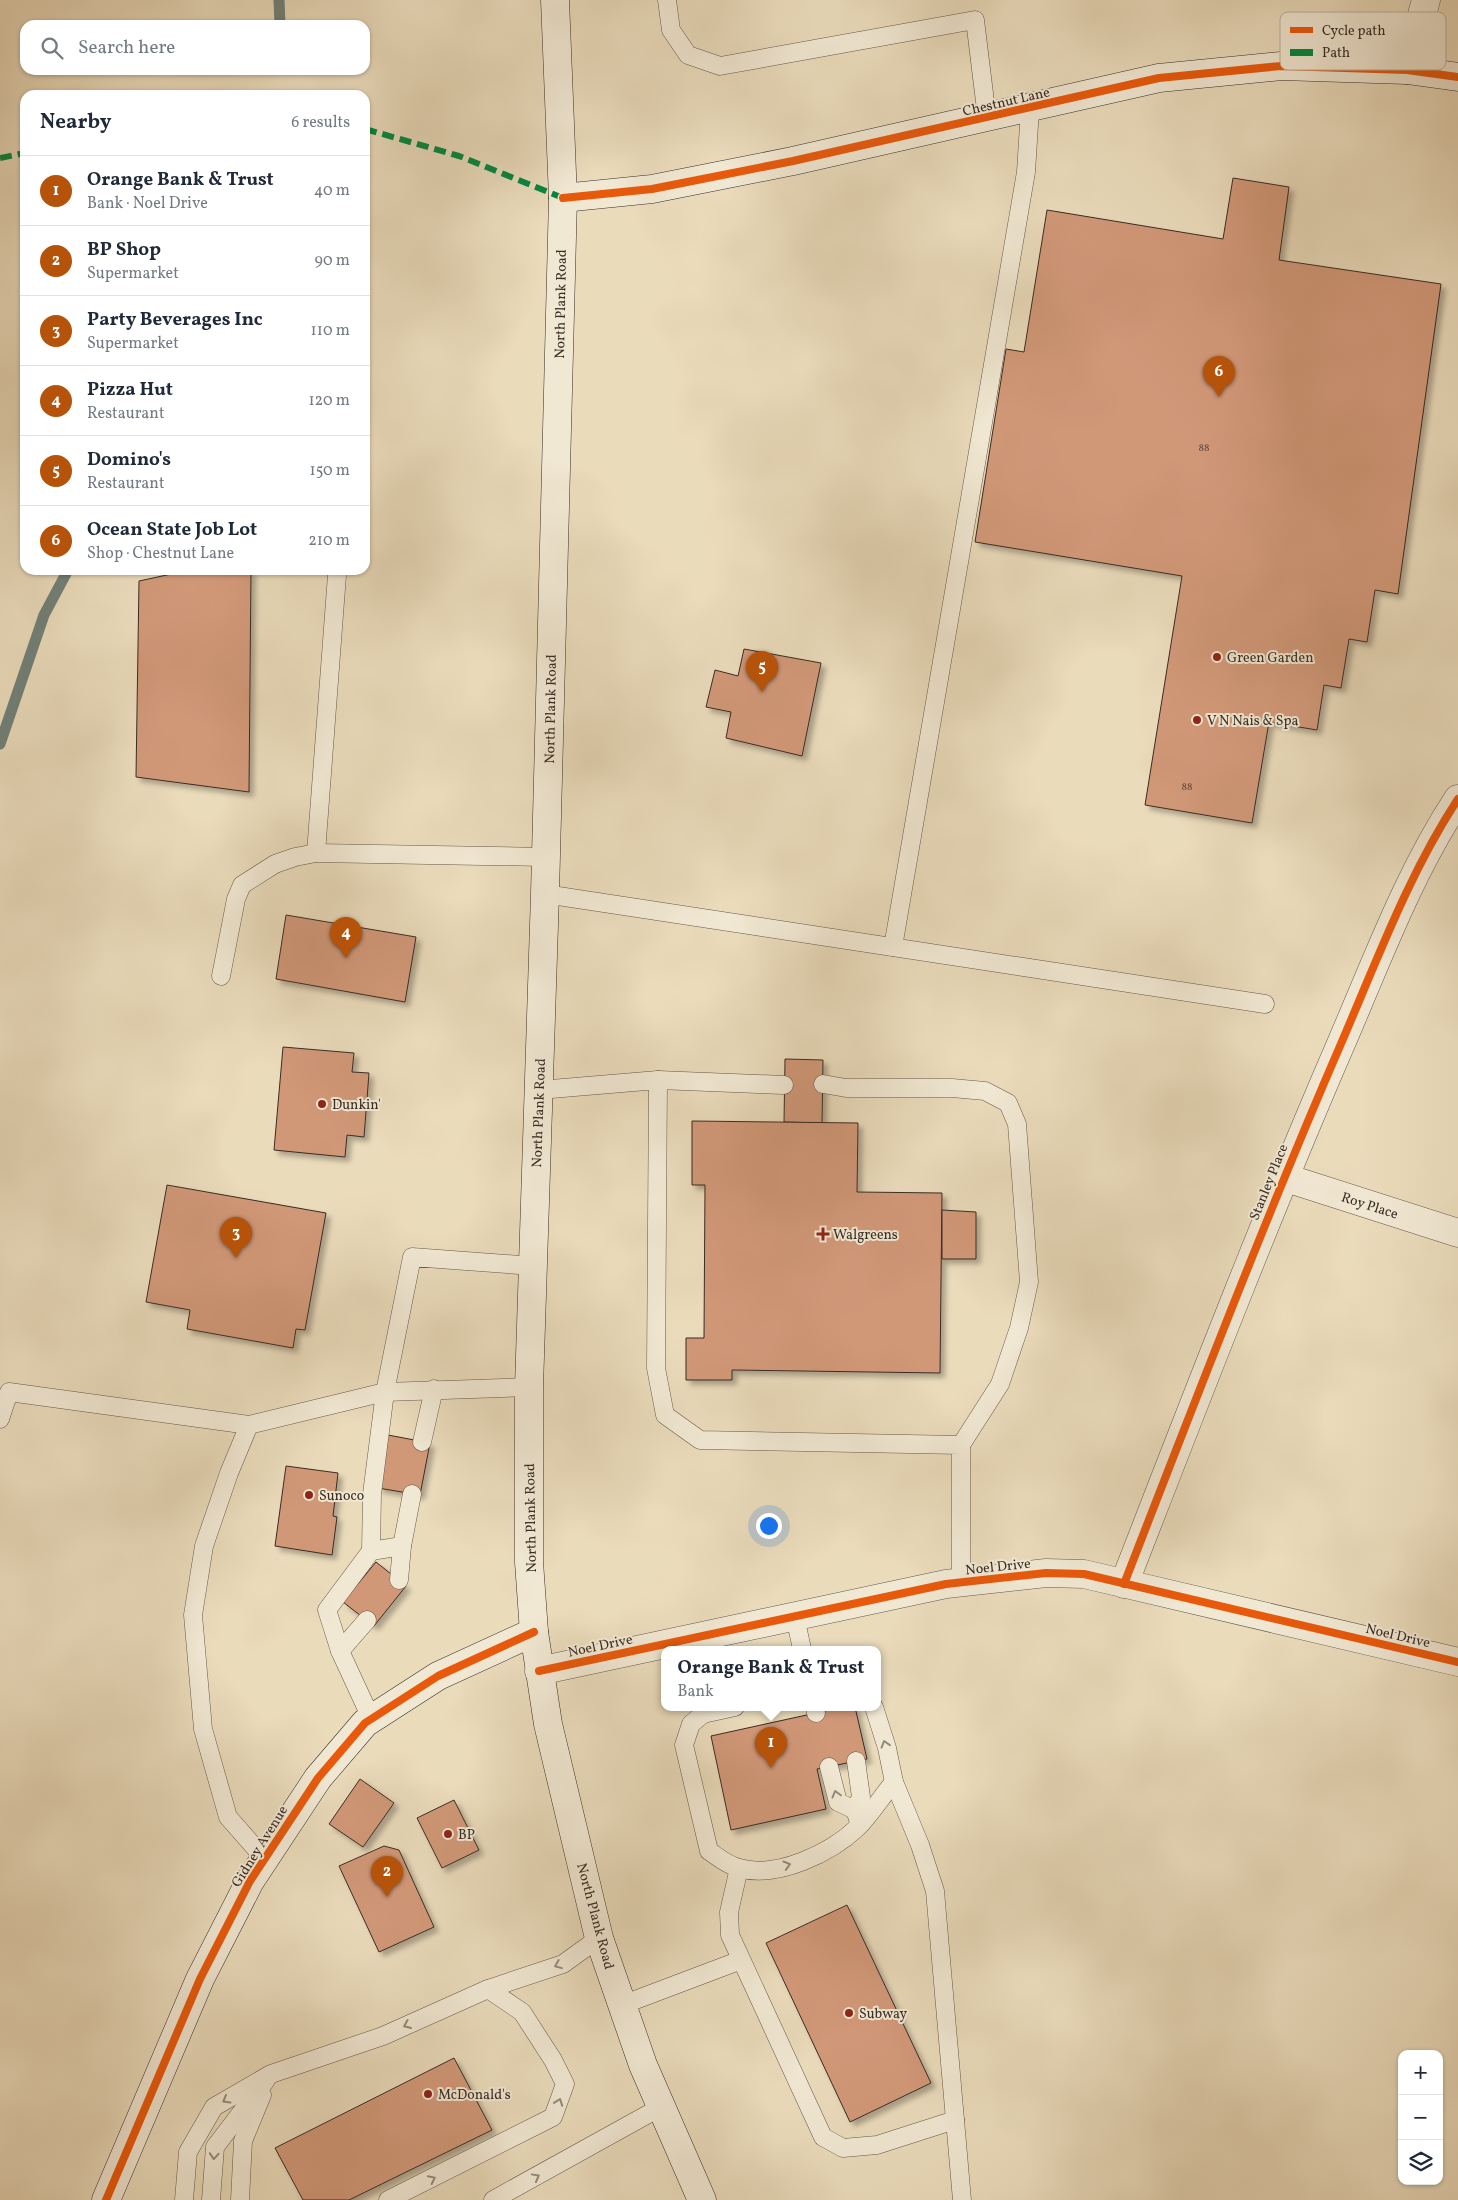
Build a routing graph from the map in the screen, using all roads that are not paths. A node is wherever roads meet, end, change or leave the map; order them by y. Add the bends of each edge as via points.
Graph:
1 (556, 0) edge
2 (667, 0) edge
3 (1280, 66) edge
4 (1406, 70) edge
5 (1458, 78) edge
6 (1030, 109) junction
7 (987, 118) junction
8 (563, 198) junction
9 (336, 575) dead end
10 (1458, 799) edge
11 (316, 854) junction
12 (546, 857) junction
13 (545, 894) junction
14 (893, 947) junction
15 (221, 976) dead end
16 (1265, 1004) dead end
17 (658, 1080) junction
18 (823, 1084) dead end
19 (784, 1085) dead end
20 (539, 1090) junction
21 (1283, 1177) junction
22 (1458, 1234) edge
23 (533, 1266) junction
24 (530, 1387) junction
25 (434, 1390) junction
26 (385, 1392) junction
27 (0, 1419) edge
28 (249, 1425) junction
29 (422, 1442) dead end
30 (961, 1445) junction
31 (412, 1494) dead end
32 (402, 1546) junction
33 (371, 1551) junction
34 (398, 1580) dead end
35 (961, 1583) junction
36 (1124, 1584) junction
37 (795, 1617) junction
38 (366, 1620) dead end
39 (534, 1632) junction
40 (801, 1646) edge
41 (340, 1651) junction
42 (1458, 1662) edge
43 (539, 1670) junction
44 (717, 1711) edge
45 (875, 1711) edge
46 (371, 1718) junction
47 (856, 1761) dead end
48 (829, 1767) dead end
49 (894, 1782) junction
50 (858, 1818) junction
51 (265, 1859) junction
52 (739, 1868) junction
53 (599, 1938) junction
54 (742, 1960) junction
55 (488, 1989) junction
56 (622, 2005) junction
57 (271, 2074) junction
58 (661, 2107) junction
59 (955, 2120) junction
60 (106, 2200) edge
61 (184, 2200) edge
62 (211, 2200) edge
63 (240, 2200) edge
64 (388, 2200) edge
65 (493, 2200) edge
66 (702, 2200) edge
67 (962, 2200) edge

1 - 8 street, North Plank Road
2 - 7 lane via 671,30 688,55 720,66 975,20
3 - 6 street, Chestnut Lane via 1159,78
4 - 5 street, Chestnut Lane
6 - 7 street, Chestnut Lane
6 - 14 lane via 1026,172
7 - 8 street, Chestnut Lane via 652,190
8 - 12 street, North Plank Road
9 - 11 lane
10 - 21 street, Stanley Place via 1441,825 1396,915
11 - 12 lane
11 - 15 lane via 275,864 242,885 236,899
12 - 13 street, North Plank Road
13 - 14 lane
13 - 20 street, North Plank Road
14 - 16 lane
17 - 19 lane
17 - 20 lane
17 - 30 lane via 656,1368 664,1415 700,1440
18 - 30 lane via 846,1088 985,1091 1008,1103 1017,1124 1029,1282 1019,1328 1000,1384
20 - 23 street, North Plank Road
21 - 22 street, Roy Place
21 - 36 street, Stanley Place
23 - 24 street, North Plank Road
23 - 26 lane via 412,1257
24 - 25 lane
24 - 39 street, North Plank Road via 529,1562
25 - 26 lane
25 - 29 lane
26 - 28 lane
26 - 33 lane via 372,1494
27 - 28 lane via 9,1392
28 - 51 lane via 204,1546 193,1615 203,1729 228,1817
30 - 35 lane
31 - 32 lane
32 - 33 lane
32 - 34 lane
33 - 41 lane via 327,1610
35 - 36 street, Noel Drive via 1046,1573 1084,1574
35 - 37 street, Noel Drive
36 - 42 street, Noel Drive
37 - 40 lane
37 - 43 street, Noel Drive
38 - 41 lane
39 - 43 street, North Plank Road
39 - 46 street, Gidney Avenue via 438,1676
41 - 46 lane
43 - 53 street, North Plank Road via 548,1724
44 - 52 lane via 703,1714 691,1724 684,1745 708,1851
49 -> 45 lane
46 - 51 street, Gidney Avenue via 318,1778
47 - 50 lane via 861,1797
50 -> 48 lane via 838,1802
49 - 50 lane
49 - 59 lane via 935,1891
52 -> 50 lane via 764,1871 814,1857 846,1837
51 - 60 street, Gidney Avenue via 250,1881 200,1979
52 - 54 lane via 729,1912 730,1935
53 -> 55 lane via 563,1964
53 - 56 street, North Plank Road
54 - 56 lane
54 - 59 lane via 823,2137 843,2148 877,2145
55 -> 57 lane via 383,2036
64 -> 55 lane via 553,2117 565,2084 553,2060 522,2012
56 - 58 street, North Plank Road
57 -> 61 lane via 214,2107 188,2152
57 -> 62 lane via 215,2147
57 - 63 lane via 243,2141
65 -> 58 lane
58 - 66 street, North Plank Road
59 - 67 lane

